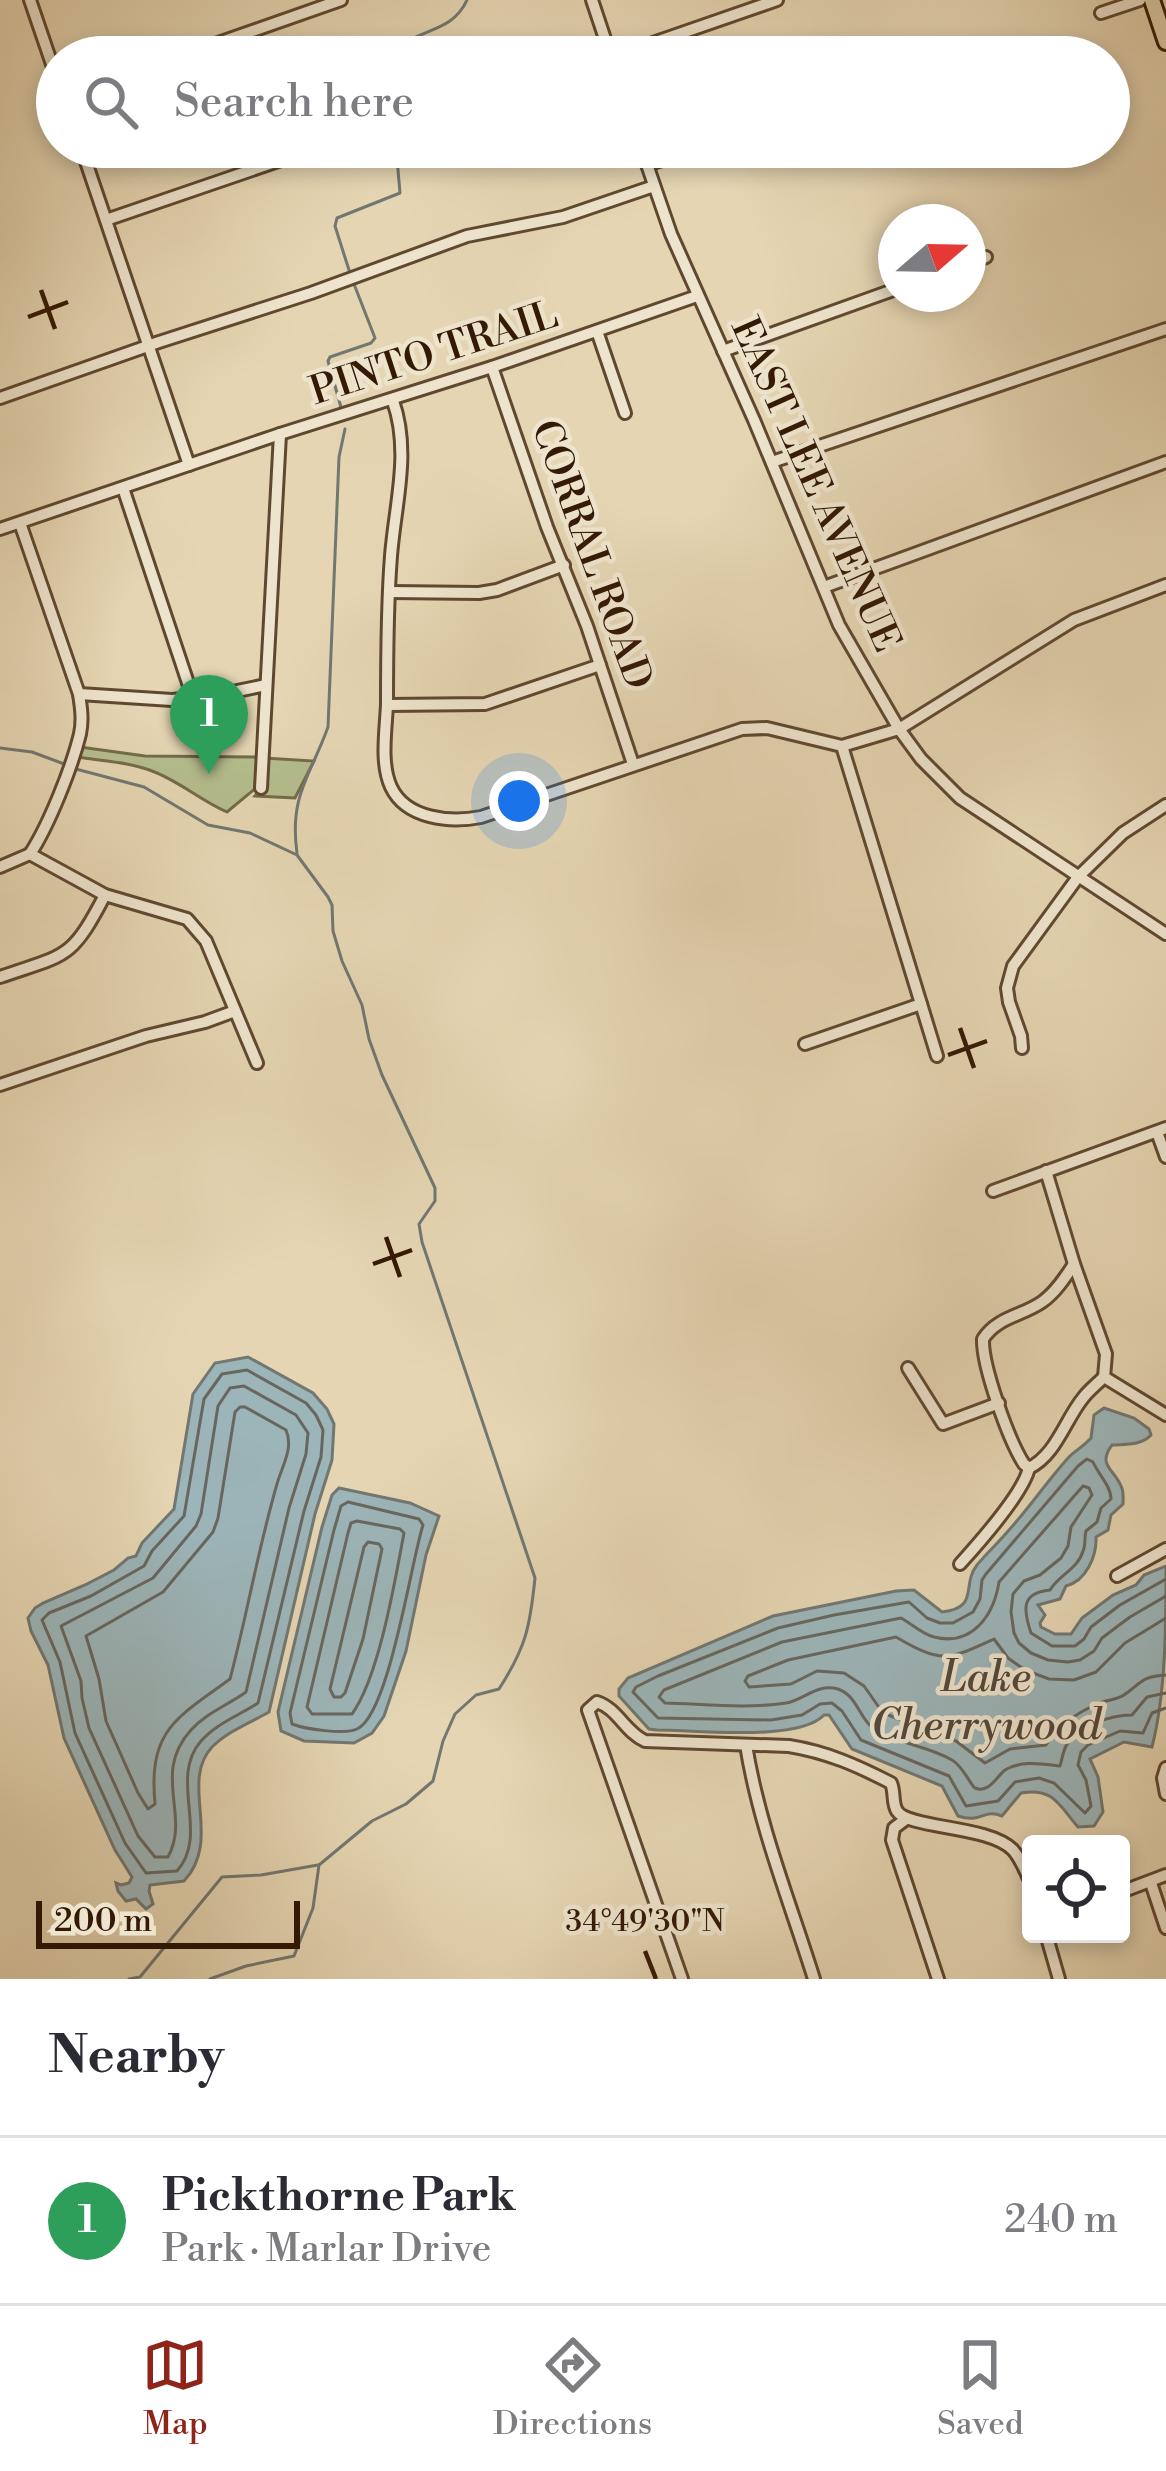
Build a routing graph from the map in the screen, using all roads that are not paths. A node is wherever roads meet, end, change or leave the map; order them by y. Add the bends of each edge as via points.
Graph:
1 (30, 0) edge
2 (341, 0) edge
3 (592, 0) edge
4 (777, 0) edge
5 (1140, 0) edge
6 (1152, 0) edge
7 (749, 4) edge
8 (1101, 13) dead end
9 (42, 36) edge
10 (238, 36) edge
11 (604, 36) edge
12 (670, 36) edge
13 (1166, 42) edge
14 (88, 168) edge
15 (258, 168) edge
16 (648, 168) edge
17 (654, 186) junction
18 (106, 220) junction
19 (878, 295) edge
20 (697, 296) junction
21 (1166, 329) edge
22 (597, 332) junction
23 (148, 345) junction
24 (723, 351) junction
25 (492, 367) junction
26 (0, 398) edge
27 (393, 400) junction
28 (625, 413) dead end
29 (280, 434) junction
30 (772, 462) junction
31 (1166, 462) edge
32 (189, 465) junction
33 (123, 488) junction
34 (20, 524) junction
35 (0, 529) edge
36 (564, 565) junction
37 (1166, 585) edge
38 (824, 587) junction
39 (389, 592) junction
40 (600, 665) junction
41 (266, 685) junction
42 (79, 694) junction
43 (193, 698) junction
44 (387, 705) junction
45 (899, 729) junction
46 (842, 746) junction
47 (633, 764) junction
48 (261, 788) dead end
49 (1166, 805) edge
50 (30, 854) junction
51 (0, 867) edge
52 (1078, 877) junction
53 (105, 895) junction
54 (1166, 934) edge
55 (0, 976) edge
56 (921, 1004) junction
57 (235, 1011) junction
58 (805, 1044) dead end
59 (1022, 1048) dead end
60 (937, 1056) dead end
61 (257, 1063) dead end
62 (0, 1085) edge
63 (1161, 1130) edge
64 (1166, 1157) edge
65 (1046, 1172) junction
66 (994, 1190) dead end
67 (1074, 1264) junction
68 (908, 1368) dead end
69 (1104, 1377) junction
70 (999, 1403) junction
71 (1166, 1415) edge
72 (1029, 1468) junction
73 (1166, 1549) edge
74 (959, 1564) dead end
75 (1117, 1576) dead end
76 (746, 1745) junction
77 (1166, 1768) edge
78 (1166, 1794) edge
79 (906, 1819) junction
80 (1022, 1866) edge
81 (1166, 1875) edge
82 (1151, 1882) junction
83 (1130, 1889) edge
84 (1166, 1928) edge
85 (1049, 1943) edge
86 (682, 1979) edge
87 (814, 1979) edge
88 (938, 1979) edge
89 (1058, 1979) edge

1 - 9 street
2 - 10 street
3 - 11 street
4 - 7 street
5 - 8 street
6 - 13 main road
7 - 12 street
14 - 18 street
15 - 18 street
16 - 17 street, EAST LEE AVENUE
17 - 20 street, EAST LEE AVENUE
17 - 23 street via 563,217 467,236
18 - 23 street
19 - 24 street
20 - 22 street, PINTO TRAIL
20 - 24 street, EAST LEE AVENUE
21 - 30 street
22 - 25 street, PINTO TRAIL
22 - 28 street
23 - 26 street
23 - 32 street
24 - 30 street, EAST LEE AVENUE
25 - 27 street, PINTO TRAIL
25 - 36 street, CORRAL ROAD
27 - 29 street, PINTO TRAIL
27 - 39 street via 401,454
29 - 32 street, PINTO TRAIL
29 - 41 street
30 - 38 street, EAST LEE AVENUE
31 - 38 street
32 - 33 street, PINTO TRAIL
33 - 34 street, PINTO TRAIL
33 - 43 street
34 - 35 street, PINTO TRAIL
34 - 42 street
36 - 39 street via 479,593
36 - 40 street, CORRAL ROAD
37 - 45 street via 1074,620
38 - 45 street, EAST LEE AVENUE
39 - 44 street
40 - 44 street via 485,704
40 - 47 street, CORRAL ROAD
41 - 43 street
41 - 48 street
42 - 43 street
42 - 50 street via 80,732
44 - 47 street via 389,781 410,808 442,819 473,819
45 - 46 street
45 - 52 street, EAST LEE AVENUE via 960,798
46 - 47 street via 756,727
46 - 56 street
49 - 52 street
50 - 51 street
50 - 53 street
52 - 54 street, EAST LEE AVENUE
52 - 59 street via 1010,972
53 - 55 street via 71,951
53 - 57 street via 194,923
56 - 58 street
56 - 60 street
57 - 61 street
57 - 62 street
63 - 64 street
63 - 65 street
65 - 66 street
65 - 67 street
67 - 69 street via 1106,1354
67 - 70 street via 1051,1294 983,1339
68 - 70 street via 943,1424
69 - 71 street
69 - 72 street
70 - 72 street
72 - 74 street
73 - 75 street
76 - 79 street via 850,1762 891,1783
76 - 86 street via 645,1741 602,1703 588,1710
76 - 87 street
77 - 78 street
79 - 80 street via 989,1836 1013,1850
79 - 88 street via 892,1840
81 - 82 street
82 - 83 street
82 - 84 street
85 - 89 street

